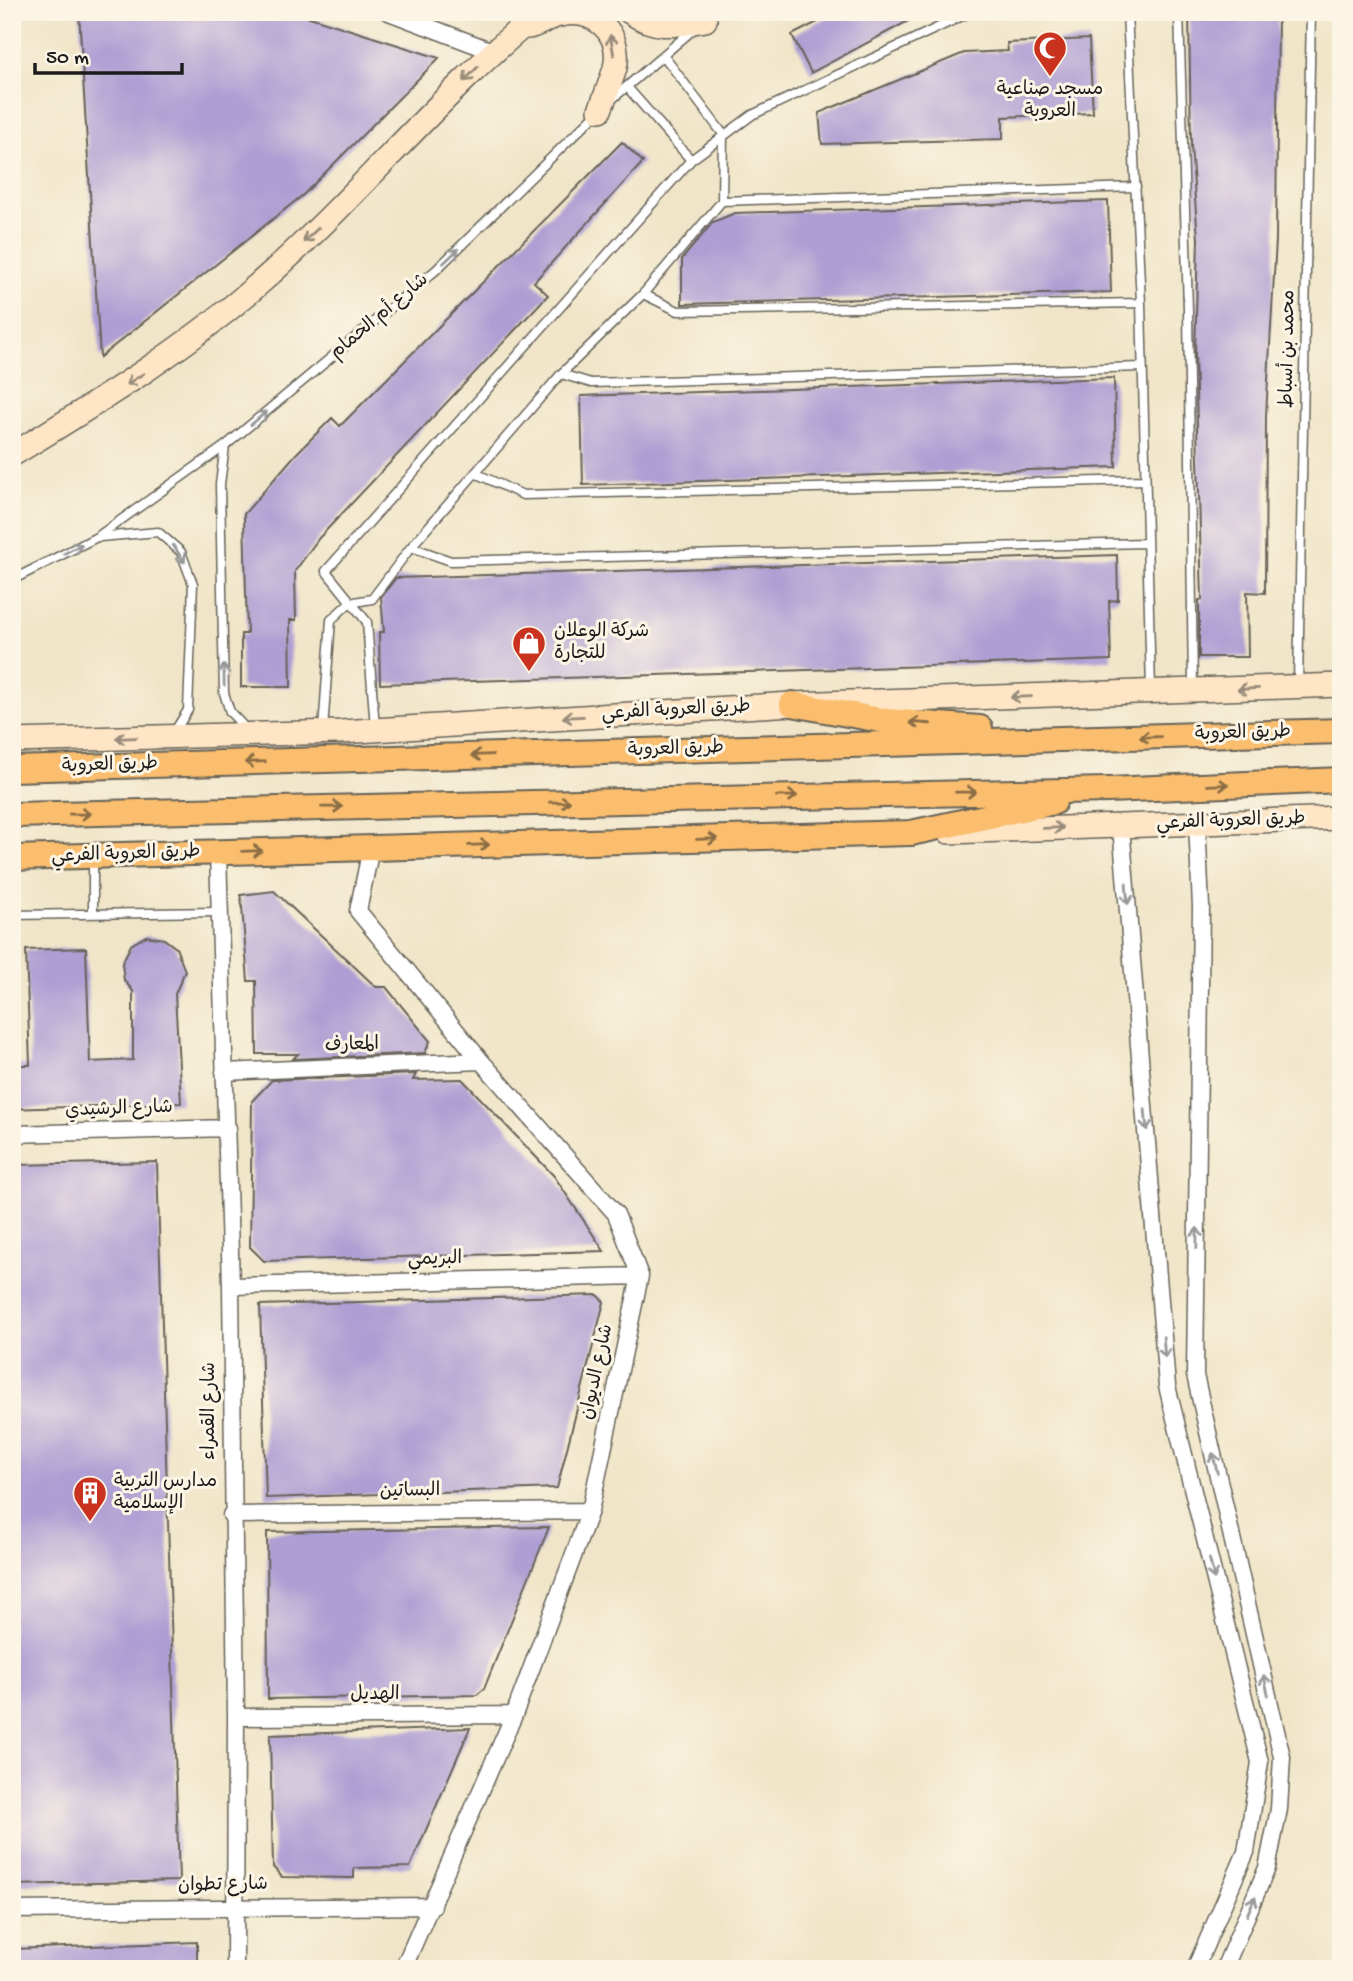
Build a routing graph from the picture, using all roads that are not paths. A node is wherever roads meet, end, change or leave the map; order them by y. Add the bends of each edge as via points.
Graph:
1 (388, 12) edge
2 (540, 12) edge
3 (630, 12) edge
4 (971, 12) edge
5 (1127, 12) edge
6 (1179, 12) edge
7 (1311, 12) edge
8 (710, 16) edge
9 (516, 32) junction
10 (492, 51) junction
11 (663, 55) junction
12 (627, 87) junction
13 (600, 110) junction
14 (723, 134) junction
15 (691, 160) junction
16 (1136, 187) junction
17 (722, 201) junction
18 (643, 294) junction
19 (1141, 303) junction
20 (1142, 367) junction
21 (562, 374) junction
22 (225, 446) junction
23 (12, 455) edge
24 (475, 473) junction
25 (1143, 480) junction
26 (97, 537) junction
27 (1145, 543) junction
28 (411, 547) junction
29 (12, 580) edge
30 (349, 603) junction
31 (1341, 685) edge
32 (1298, 686) junction
33 (1193, 691) junction
34 (1151, 693) junction
35 (792, 704) junction
36 (375, 729) junction
37 (1341, 732) edge
38 (323, 733) junction
39 (250, 734) junction
40 (172, 736) junction
41 (1110, 738) junction
42 (12, 741) edge
43 (12, 769) edge
44 (1341, 780) edge
45 (1108, 790) junction
46 (12, 815) edge
47 (1341, 818) edge
48 (1197, 823) junction
49 (1121, 826) junction
50 (911, 833) junction
51 (372, 848) junction
52 (218, 852) junction
53 (93, 856) junction
54 (12, 858) edge
55 (93, 912) junction
56 (219, 912) junction
57 (12, 915) edge
58 (481, 1062) junction
59 (225, 1072) junction
60 (228, 1128) junction
61 (12, 1134) edge
62 (640, 1276) junction
63 (230, 1286) junction
64 (590, 1511) junction
65 (231, 1514) junction
66 (514, 1715) junction
67 (236, 1717) junction
68 (433, 1906) junction
69 (236, 1907) junction
70 (12, 1910) edge
71 (235, 1969) edge
72 (403, 1969) edge
73 (1195, 1969) edge
74 (1224, 1969) edge

1 - 10 street
2 - 9 street
3 - 8 street via 667,27
4 - 14 lane via 752,115
5 - 16 lane
6 - 33 lane
7 - 32 lane, محمد بن أسباط
8 - 11 lane, شارع أم الحمام
9 - 10 street
13 -> 9 street via 615,66 609,29 578,12
10 -> 23 street via 369,180 252,290 146,371
11 - 12 lane, شارع أم الحمام
11 - 14 lane
12 - 13 lane, شارع أم الحمام
12 - 15 lane
22 -> 13 lane, شارع أم الحمام via 436,270
14 - 15 lane
14 - 17 lane
15 - 30 lane via 326,571
16 - 17 lane
16 - 19 lane
17 - 18 lane
18 - 19 lane via 678,311
18 - 21 lane
19 - 20 lane
20 - 21 lane via 591,383
20 - 25 lane
21 - 24 lane
22 - 26 lane, شارع أم الحمام
39 -> 22 lane via 230,712 224,693 220,484
24 - 25 lane via 523,495
24 - 28 lane
25 - 27 lane
29 -> 26 lane, شارع أم الحمام
26 -> 40 lane via 158,532 181,552 193,584 188,698 187,710
27 - 28 lane via 451,561
27 - 34 lane
28 - 30 lane via 372,598
30 - 36 lane via 367,622
30 - 38 lane via 331,621
31 - 32 street, طريق العروبة الفرعي
32 -> 33 street, طريق العروبة الفرعي
33 - 34 street, طريق العروبة الفرعي
34 -> 35 street, طريق العروبة الفرعي
35 -> 36 street, طريق العروبة الفرعي
41 -> 35 main road via 886,720
36 - 38 street, طريق العروبة الفرعي
37 -> 41 main road, طريق العروبة
38 - 39 street, طريق العروبة الفرعي
39 - 40 street, طريق العروبة الفرعي
40 -> 42 street, طريق العروبة الفرعي
41 -> 43 main road, طريق العروبة
45 -> 44 main road
46 -> 45 main road
45 - 50 main road, طريق العروبة الفرعي
47 - 48 street, طريق العروبة الفرعي
48 - 49 street, طريق العروبة الفرعي
74 -> 48 street via 1267,1868 1279,1809 1282,1757 1195,1375
50 -> 49 street, طريق العروبة الفرعي
49 -> 73 street via 1167,1386 1260,1762 1246,1852
51 -> 50 main road, طريق العروبة الفرعي
52 -> 51 main road, طريق العروبة الفرعي
51 - 58 street via 358,911
52 - 53 main road, طريق العروبة الفرعي
52 - 56 street, شارع القمراء
53 - 54 main road, طريق العروبة الفرعي
53 - 55 lane
55 - 56 lane
55 - 57 lane
56 - 59 street, شارع القمراء
58 - 59 street, المعارف
58 - 62 street via 616,1214
59 - 60 street, شارع القمراء
60 - 61 street, شارع الرشيدي
60 - 63 street, شارع القمراء
62 - 63 street, البريمي
62 - 64 street, شارع الديوان
63 - 65 street, شارع القمراء
64 - 65 street, البساتين
64 - 66 street, شارع الديوان
65 - 67 street, شارع القمراء
66 - 67 street, الهديل
66 - 68 street, شارع الديوان
67 - 69 street, شارع القمراء
68 - 69 street, شارع تطوان
68 - 72 street, شارع الديوان
69 - 70 street, شارع تطوان
69 - 71 street, شارع القمراء

